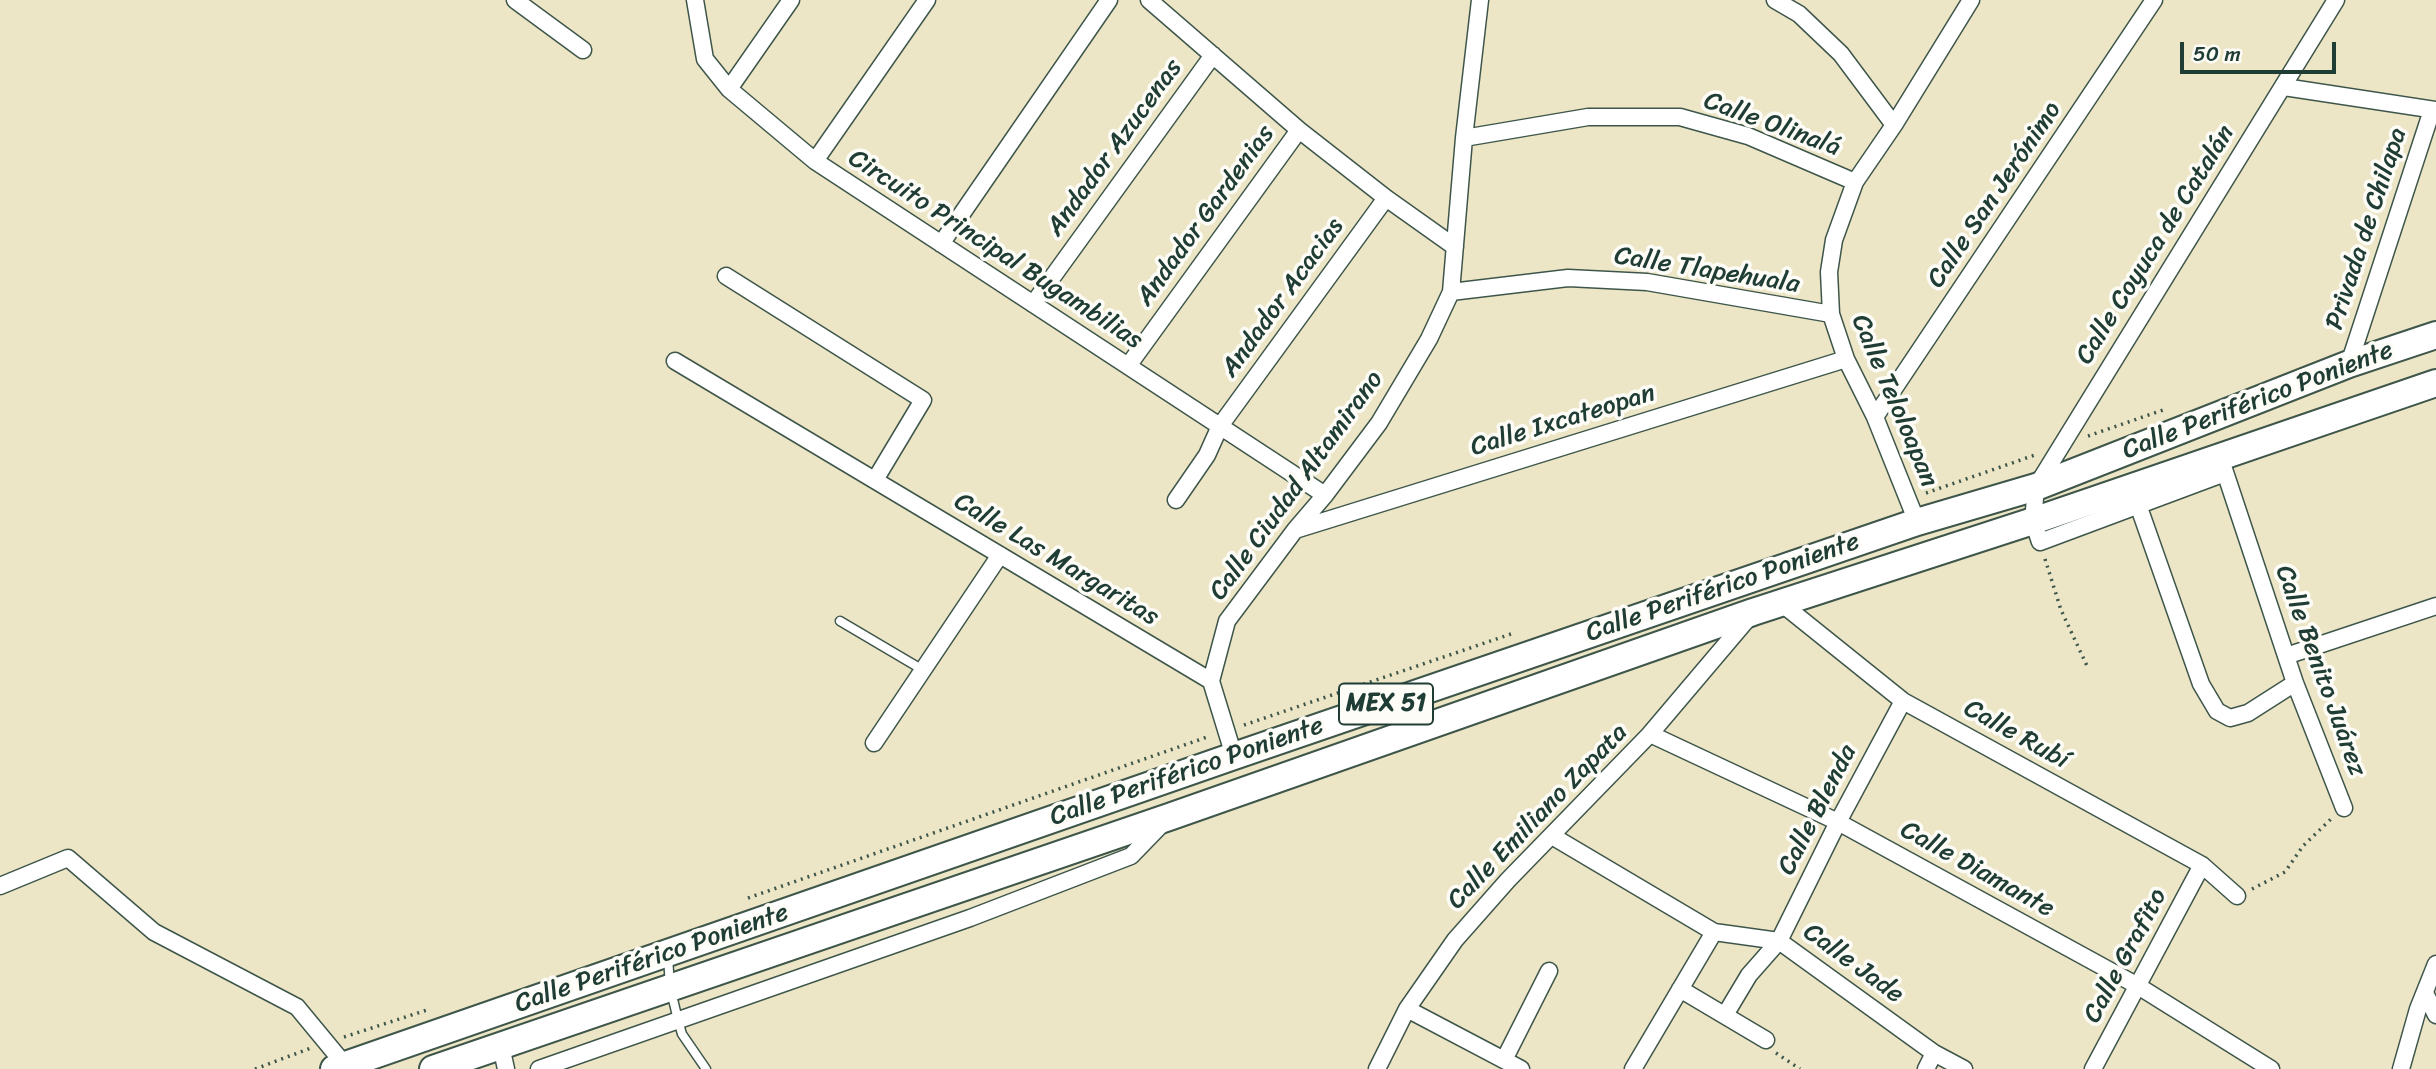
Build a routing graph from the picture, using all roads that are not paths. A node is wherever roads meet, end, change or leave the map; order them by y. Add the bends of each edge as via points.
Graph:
1 (515, 0) edge
2 (695, 0) edge
3 (791, 0) edge
4 (927, 0) edge
5 (1109, 0) edge
6 (1149, 0) edge
7 (1480, 0) edge
8 (1775, 0) edge
9 (1971, 0) edge
10 (2154, 0) edge
11 (2336, 0) edge
12 (583, 50) dead end
13 (1213, 55) junction
14 (2284, 87) junction
15 (729, 89) junction
16 (2434, 110) edge
17 (1894, 125) junction
18 (1299, 130) junction
19 (1464, 138) junction
20 (815, 161) junction
21 (1855, 181) junction
22 (1386, 198) junction
23 (941, 244) junction
24 (1455, 247) junction
25 (726, 276) dead end
26 (1451, 292) junction
27 (1033, 304) junction
28 (1831, 314) junction
29 (2436, 335) edge
30 (1846, 359) junction
31 (676, 361) dead end
32 (2349, 365) junction
33 (1128, 366) junction
34 (2436, 383) edge
35 (1875, 418) junction
36 (1220, 426) junction
37 (2223, 465) junction
38 (875, 480) junction
39 (2036, 487) junction
40 (1325, 495) junction
41 (2135, 496) junction
42 (1177, 500) dead end
43 (1917, 522) junction
44 (1295, 530) junction
45 (2037, 531) junction
46 (1000, 555) junction
47 (1781, 603) junction
48 (2436, 606) edge
49 (1753, 612) junction
50 (840, 621) dead end
51 (2286, 656) junction
52 (923, 670) junction
53 (1211, 681) junction
54 (2295, 683) junction
55 (1903, 701) junction
56 (1650, 734) junction
57 (874, 743) dead end
58 (1234, 756) junction
59 (2344, 808) road end
60 (1169, 817) junction
61 (1838, 822) junction
62 (1552, 836) junction
63 (2202, 865) junction
64 (0, 886) edge
65 (2237, 895) road end
66 (1714, 932) junction
67 (1779, 942) junction
68 (668, 954) junction
69 (2436, 964) edge
70 (1549, 971) dead end
71 (2138, 986) junction
72 (670, 987) junction
73 (1680, 989) junction
74 (2426, 995) junction
75 (1407, 1009) junction
76 (1725, 1015) junction
77 (2436, 1015) edge
78 (678, 1020) junction
79 (1766, 1040) road end
80 (1934, 1053) junction
81 (504, 1057) edge
82 (1504, 1060) junction
83 (339, 1067) edge
84 (433, 1069) edge
85 (539, 1069) edge
86 (706, 1069) edge
87 (1377, 1069) edge
88 (1521, 1069) edge
89 (1633, 1069) edge
90 (1926, 1069) edge
91 (1964, 1069) edge
92 (2093, 1069) edge
93 (2271, 1069) edge
94 (2401, 1069) edge

1 - 12 street
2 - 15 street, Circuito Principal Bugambilias via 705,59
3 - 15 street
4 - 20 street
5 - 23 street
6 - 13 street
7 - 19 street, Calle Ciudad Altamirano
8 - 17 street via 1800,14 1841,54
9 - 17 street, Calle Teloloapan
10 - 35 street, Calle San Jerónimo
11 - 14 street, Calle Coyuca de Catalán
13 - 18 street
13 - 27 street, Andador Azucenas
14 - 16 street
14 - 39 street, Calle Coyuca de Catalán
15 - 20 street, Circuito Principal Bugambilias
16 - 32 street, Privada de Chilapa
17 - 21 street, Calle Teloloapan
18 - 22 street
18 - 33 street, Andador Gardenias
19 - 21 street, Calle Olinalá via 1588,117 1680,117 1748,136
19 - 24 street, Calle Ciudad Altamirano
20 - 23 street, Circuito Principal Bugambilias
21 - 28 street, Calle Teloloapan via 1834,240 1829,272
22 - 24 street
22 - 36 street, Andador Acacias
23 - 27 street, Circuito Principal Bugambilias
24 - 26 street, Calle Ciudad Altamirano
25 - 38 street via 923,400
26 - 28 street, Calle Tlapehuala via 1568,278 1647,282
26 - 40 street, Calle Ciudad Altamirano via 1379,423
27 - 33 street, Circuito Principal Bugambilias
28 - 30 street, Calle Teloloapan
29 - 32 main road, Calle Periférico Poniente / MEX 51
30 - 35 street, Calle Teloloapan
30 - 44 street, Calle Ixcateopan
31 - 38 street, Calle Las Margaritas
32 - 39 main road, Calle Periférico Poniente / MEX 51
33 - 36 street, Circuito Principal Bugambilias
34 - 37 main road, Calle Periférico Poniente / MEX 51
35 - 43 street, Calle Teloloapan
36 - 40 street, Circuito Principal Bugambilias
36 - 42 street, Andador Acacias
37 - 41 main road, Calle Periférico Poniente / MEX 51
37 - 51 street, Calle Benito Juárez
38 - 46 street, Calle Las Margaritas
39 - 43 main road, Calle Periférico Poniente / MEX 51
39 - 45 street, Calle Coyuca de Catalán
40 - 44 street, Calle Ciudad Altamirano
41 - 45 main road, Calle Periférico Poniente / MEX 51
41 - 54 street via 2201,684 2217,711 2230,718 2248,713
43 - 58 main road, Calle Periférico Poniente / MEX 51
44 - 53 street, Calle Ciudad Altamirano via 1227,621
45 - 47 main road, Calle Periférico Poniente / MEX 51
46 - 52 street
46 - 53 street, Calle Las Margaritas
47 - 49 main road, Calle Periférico Poniente / MEX 51
47 - 55 street, Calle Rubí
48 - 51 street
49 - 56 street, Calle Emiliano Zapata
49 - 60 main road, Calle Periférico Poniente / MEX 51
50 - 52 lane
51 - 54 street, Calle Benito Juárez
52 - 57 street
53 - 58 street
54 - 59 street, Calle Benito Juárez
55 - 61 street, Calle Blenda
55 - 63 street, Calle Rubí
56 - 61 street, Calle Diamante
56 - 62 street, Calle Emiliano Zapata
58 - 68 main road, Calle Periférico Poniente / MEX 51
60 - 72 main road, Calle Periférico Poniente / MEX 51
60 - 78 street via 1131,856
61 - 67 street, Calle Blenda
61 - 71 street, Calle Diamante
62 - 66 street, Calle Jade
62 - 75 street, Calle Emiliano Zapata via 1455,940
63 - 65 street, Calle Rubí
63 - 71 street, Calle Grafito
64 - 83 street via 68,858 154,932 297,1007
66 - 67 street, Calle Jade
66 - 73 street
67 - 76 street, Calle Blenda via 1749,975
67 - 80 street, Calle Jade
68 - 72 lane
68 - 83 main road, Calle Periférico Poniente / MEX 51
69 - 74 street
70 - 82 street
71 - 92 street, Calle Grafito
71 - 93 street, Calle Diamante
72 - 78 lane
72 - 81 main road, Calle Periférico Poniente / MEX 51
73 - 76 street
73 - 89 street
74 - 77 street
74 - 94 street
75 - 82 street
75 - 87 street, Calle Emiliano Zapata
76 - 79 street
78 - 85 street
78 - 86 lane
80 - 90 street
80 - 91 street, Calle Jade
81 - 84 main road, Calle Periférico Poniente / MEX 51
82 - 88 street

